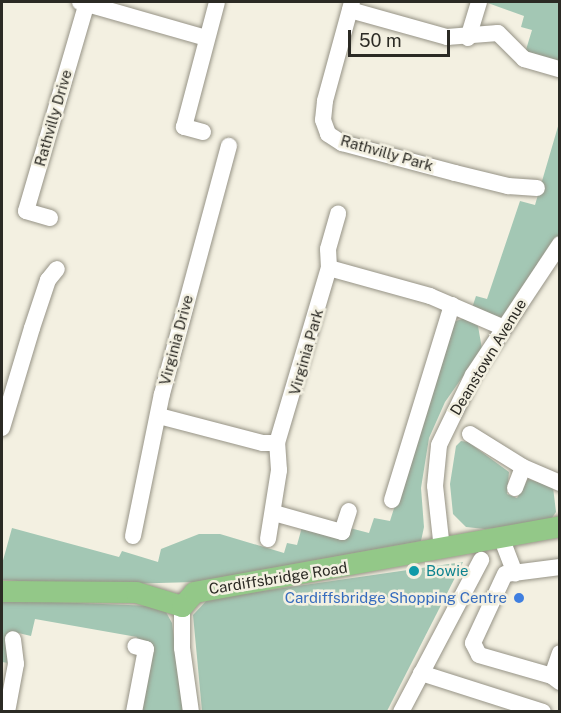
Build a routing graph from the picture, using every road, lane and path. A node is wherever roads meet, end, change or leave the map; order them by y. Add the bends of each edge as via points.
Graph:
1 (84, 2) edge
2 (217, 2) edge
3 (479, 2) edge
4 (351, 6) edge
5 (206, 38) junction
6 (468, 38) junction
7 (560, 69) edge
8 (203, 132) dead end
9 (229, 146) dead end
10 (537, 188) dead end
11 (338, 213) dead end
12 (50, 218) dead end
13 (560, 244) edge
14 (329, 268) junction
15 (57, 269) dead end
16 (452, 305) junction
17 (502, 327) junction
18 (4, 406) edge
19 (159, 416) junction
20 (2, 428) edge
21 (470, 434) dead end
22 (277, 442) junction
23 (523, 467) junction
24 (560, 483) edge
25 (515, 488) dead end
26 (392, 500) dead end
27 (349, 511) dead end
28 (274, 513) junction
29 (560, 521) edge
30 (559, 526) edge
31 (133, 536) dead end
32 (501, 537) junction
33 (268, 539) dead end
34 (442, 549) junction
35 (481, 560) dead end
36 (560, 567) edge
37 (515, 573) junction
38 (2, 591) edge
39 (182, 606) junction
40 (12, 639) dead end
41 (135, 646) dead end
42 (560, 653) edge
43 (421, 674) junction
44 (556, 679) edge
45 (8, 711) edge
46 (134, 711) edge
47 (191, 711) edge
48 (402, 711) edge
49 (543, 711) edge

1 - 5 street
1 - 12 street, Rathvilly Drive via 26,211
2 - 5 street
3 - 6 street
4 - 6 street, Rathvilly Park via 447,37
4 - 10 street, Rathvilly Park via 324,100 323,120 328,134 342,143 421,164 508,186
5 - 8 street via 184,126
6 - 7 street, Rathvilly Park via 498,33 524,59
9 - 19 street, Virginia Drive
11 - 14 street via 328,249
13 - 17 street, Deanstown Avenue
14 - 16 street via 406,288
14 - 22 street, Virginia Park
15 - 18 street via 48,280
16 - 17 street
16 - 26 street
17 - 34 street, Deanstown Avenue via 454,410 437,454 435,486
18 - 20 street
19 - 22 street via 263,443
19 - 31 street, Virginia Drive
21 - 23 street
22 - 28 street
23 - 24 street
23 - 25 street
27 - 28 street via 342,532
28 - 33 street
29 - 30 street
30 - 32 main road, Cardiffsbridge Road
32 - 34 main road, Cardiffsbridge Road
32 - 37 street
34 - 39 main road, Cardiffsbridge Road via 194,592
35 - 43 street
36 - 37 street
37 - 44 street via 505,574 474,637 474,651
38 - 39 main road via 135,592
39 - 47 street via 182,648
40 - 45 street via 16,664
41 - 46 street via 146,649
42 - 44 street
43 - 48 street
43 - 49 street

